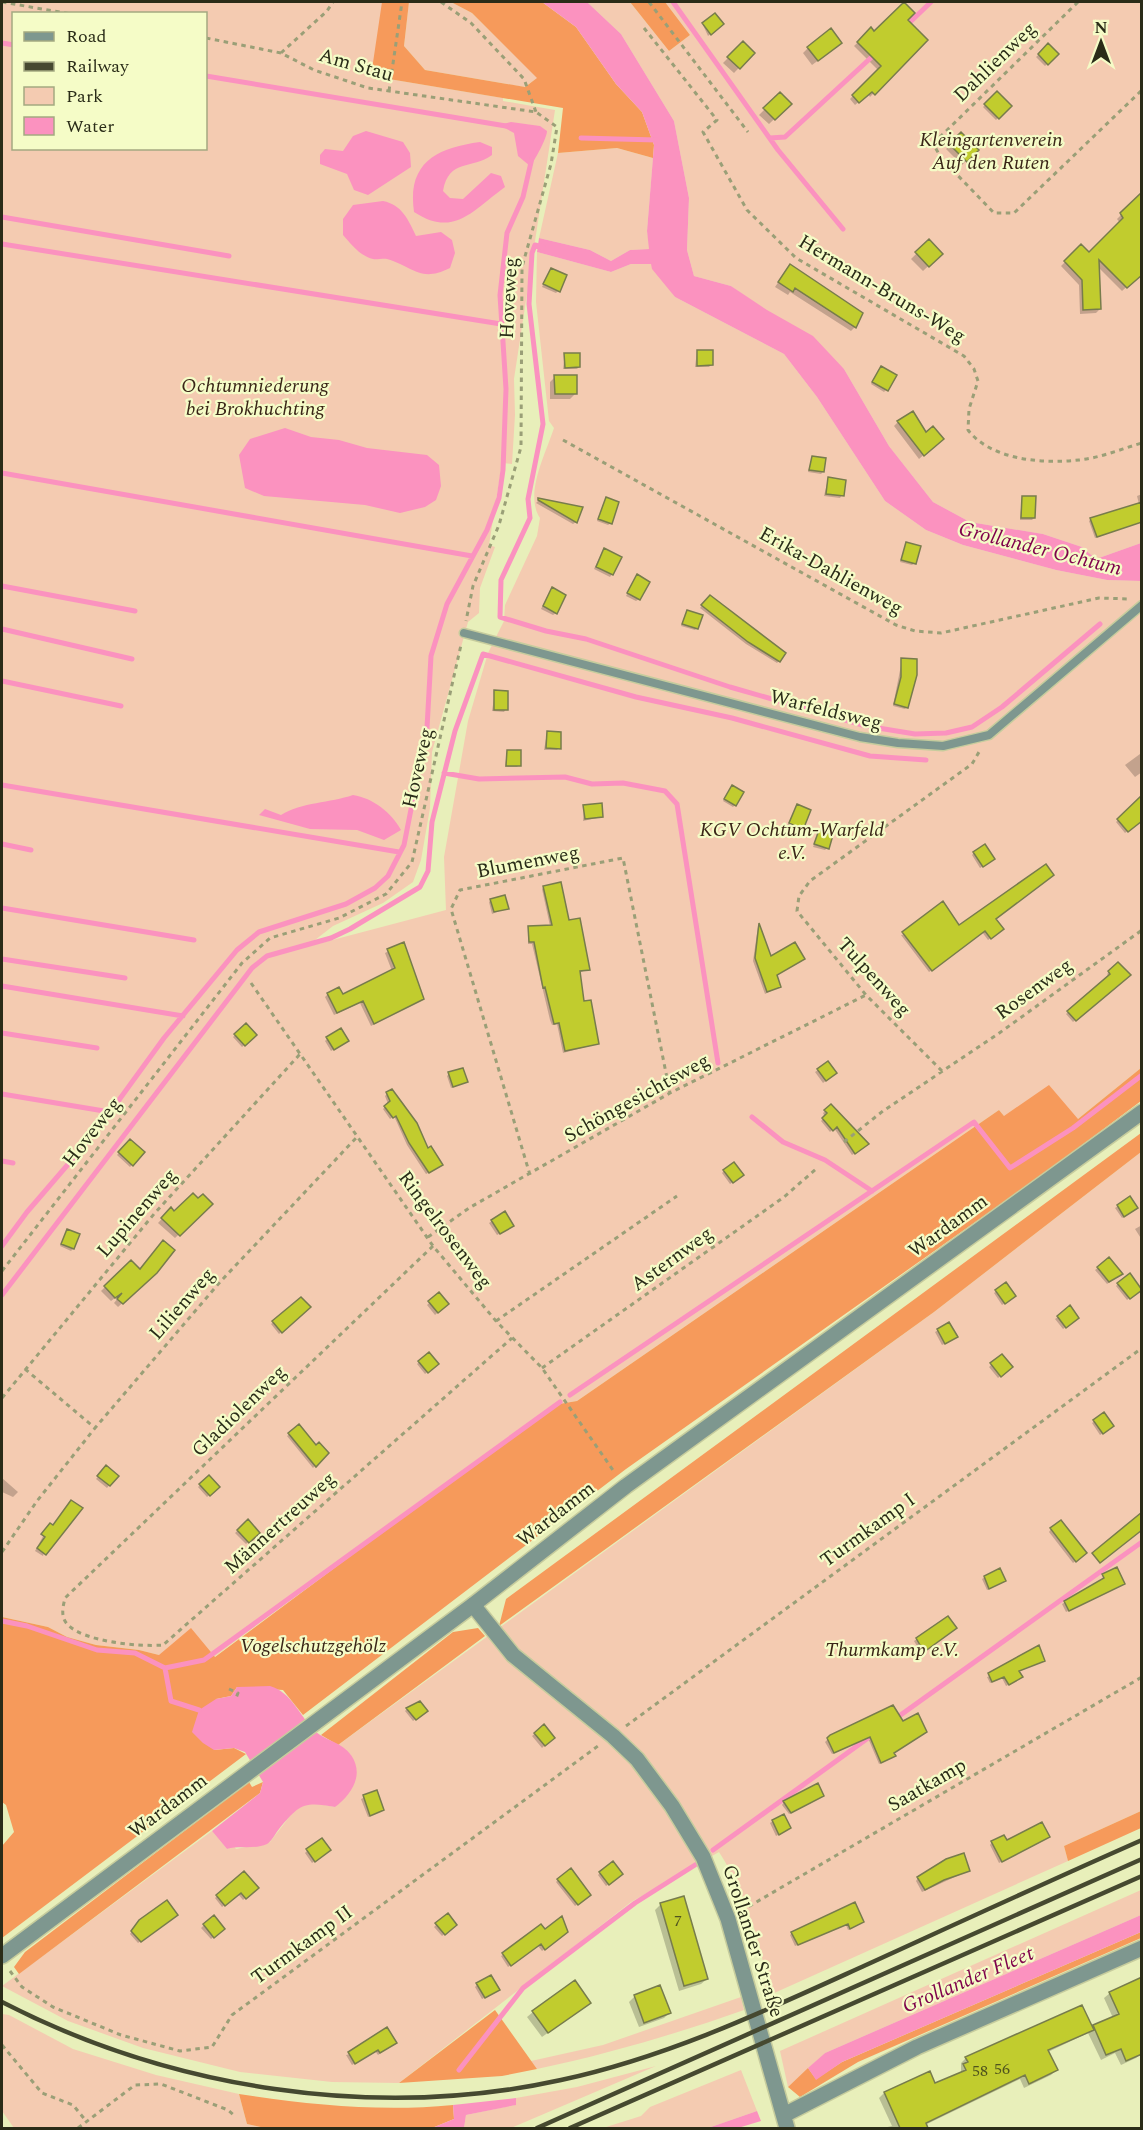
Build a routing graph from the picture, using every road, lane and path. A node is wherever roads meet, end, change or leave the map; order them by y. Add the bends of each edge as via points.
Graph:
1 (2, 2) edge
2 (333, 2) edge
3 (402, 2) edge
4 (441, 2) edge
5 (649, 2) edge
6 (1078, 2) edge
7 (60, 12) edge
8 (644, 28) dead end
9 (207, 38) edge
10 (280, 53) junction
11 (1142, 90) edge
12 (389, 91) junction
13 (537, 112) junction
14 (748, 132) dead end
15 (563, 440) dead end
16 (1142, 443) edge
17 (1131, 599) dead end
18 (1142, 605) edge
19 (464, 633) junction
20 (989, 735) junction
21 (1142, 930) edge
22 (251, 983) dead end
23 (866, 995) junction
24 (301, 1053) junction
25 (942, 1071) junction
26 (670, 1094) junction
27 (1142, 1112) edge
28 (357, 1137) junction
29 (844, 1142) dead end
30 (816, 1169) dead end
31 (530, 1175) junction
32 (677, 1196) dead end
33 (428, 1237) junction
34 (433, 1246) junction
35 (2, 1271) edge
36 (496, 1321) junction
37 (512, 1338) junction
38 (1142, 1348) edge
39 (542, 1368) junction
40 (25, 1369) junction
41 (2, 1398) edge
42 (95, 1428) junction
43 (626, 1486) junction
44 (2, 1552) edge
45 (65, 1598) joint
46 (473, 1605) junction
47 (1142, 1677) edge
48 (229, 1689) dead end
49 (236, 1698) dead end
50 (613, 1736) junction
51 (728, 1919) junction
52 (1142, 1948) edge
53 (5, 1963) edge
54 (2, 2045) edge
55 (236, 2117) dead end
56 (87, 2122) junction
57 (786, 2122) edge
58 (78, 2128) edge

1 - 7 path
2 - 10 path
3 - 12 path
4 - 13 path via 471,22 524,79
5 - 14 path
6 - 11 path, Dahlienweg via 934,145 941,158 994,213 1014,213
8 - 16 path, Hermann-Bruns-Weg via 717,120 703,132 747,210 796,258 964,356 978,381 969,409 968,430 978,443 999,453 1034,460 1080,460
9 - 10 path, Am Stau
10 - 12 path, Am Stau via 314,70
12 - 13 path, Am Stau
13 - 19 path, Hoveweg via 557,127 551,164 522,267 520,447 499,525 473,586
15 - 17 path, Erika-Dahlienweg via 896,625 915,631 941,633 1099,598
18 - 20 lane, Warfeldsweg
19 - 20 lane, Warfeldsweg via 860,737 943,746
19 - 35 path, Hoveweg via 412,862 386,894 339,918 270,938 242,963
20 - 23 path, Tulpenweg via 972,764 810,881 799,896 797,911
21 - 25 path, Rosenweg
22 - 24 path, Ringelrosenweg
23 - 25 path, Tulpenweg
23 - 26 path, Schöngesichtsweg
24 - 28 path, Ringelrosenweg
24 - 40 path, Lupinenweg via 154,1214
25 - 29 path, Rosenweg
26 - 31 path, Schöngesichtsweg
26 - 31 path, Blumenweg via 623,858 460,890 451,909
27 - 43 street, Wardamm
28 - 33 path, Ringelrosenweg
28 - 42 path, Lilienweg via 220,1282
30 - 39 path, Asternweg via 738,1230
31 - 33 path, Schöngesichtsweg via 469,1208
32 - 36 path
33 - 34 path, Ringelrosenweg
34 - 36 path, Ringelrosenweg
34 - 45 path, Gladiolenweg
36 - 37 path, Ringelrosenweg
37 - 39 path, Ringelrosenweg
37 - 45 path, Männertreuweg via 163,1645 148,1646 78,1632 66,1624 62,1613
38 - 50 path, Turmkamp I
39 - 43 path, Ringelrosenweg
40 - 41 path, Lupinenweg
40 - 42 path
42 - 44 path, Lilienweg
43 - 46 street, Wardamm
46 - 50 street, Grollander Straße via 513,1655
46 - 53 street, Wardamm via 252,1769
47 - 51 path, Saatkamp
48 - 49 path via 238,1694
50 - 51 street, Grollander Straße via 637,1758 672,1806 703,1857
50 - 53 path, Turmkamp II via 232,2015 212,2047 180,2051 121,2035 54,2007 22,1987
51 - 57 street, Grollander Straße
52 - 57 street via 917,2047
54 - 56 path via 42,2093 73,2105
55 - 56 path via 228,2110 161,2084 135,2085
56 - 58 path

